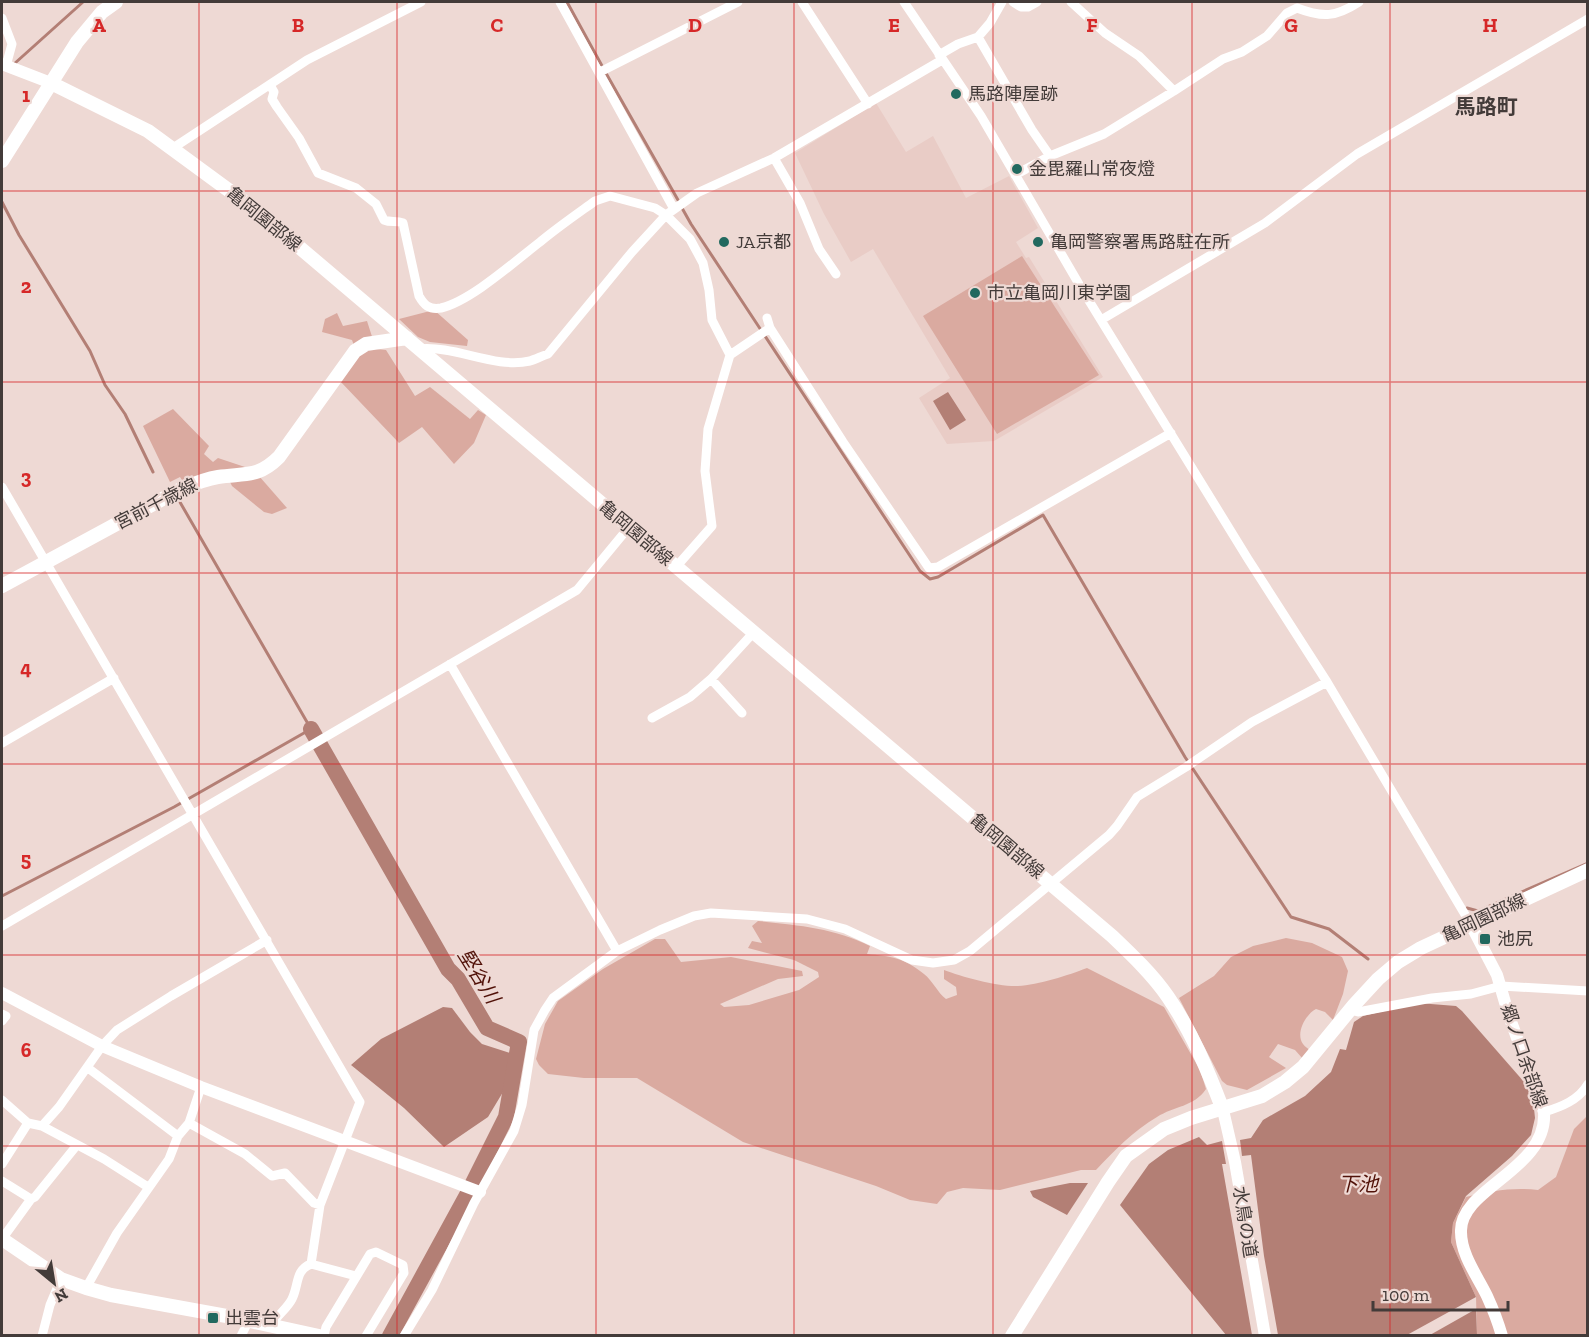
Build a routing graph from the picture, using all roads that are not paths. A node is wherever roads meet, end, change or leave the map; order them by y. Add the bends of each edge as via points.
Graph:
1 (116, 2) edge
2 (421, 2) edge
3 (560, 2) edge
4 (738, 2) edge
5 (802, 2) edge
6 (904, 2) edge
7 (1002, 2) edge
8 (1013, 2) edge
9 (1037, 2) edge
10 (1359, 2) edge
11 (1077, 3) edge
12 (1296, 5) edge
13 (2, 18) edge
14 (1587, 19) edge
15 (978, 36) junction
16 (941, 57) junction
17 (7, 67) edge
18 (603, 71) junction
19 (51, 83) junction
20 (270, 85) junction
21 (1174, 91) junction
22 (868, 104) junction
23 (173, 148) junction
24 (1050, 156) junction
25 (774, 158) junction
26 (2, 161) edge
27 (1015, 175) junction
28 (674, 209) junction
29 (666, 215) junction
30 (836, 274) dead end
31 (767, 318) dead end
32 (1101, 320) junction
33 (770, 328) junction
34 (407, 338) junction
35 (418, 349) junction
36 (730, 355) junction
37 (1171, 433) junction
38 (2, 486) edge
39 (629, 527) junction
40 (46, 562) junction
41 (676, 567) junction
42 (2, 586) edge
43 (754, 632) junction
44 (450, 664) junction
45 (114, 678) junction
46 (711, 679) junction
47 (1327, 682) junction
48 (742, 713) dead end
49 (652, 718) dead end
50 (2, 743) edge
51 (193, 814) junction
52 (1587, 870) edge
53 (1051, 884) junction
54 (1470, 923) junction
55 (2, 926) edge
56 (267, 940) junction
57 (617, 951) junction
58 (1501, 986) junction
59 (1587, 991) edge
60 (2, 993) edge
61 (1350, 1010) junction
62 (2, 1014) edge
63 (2, 1021) edge
64 (102, 1046) junction
65 (88, 1068) junction
66 (1587, 1084) edge
67 (201, 1087) junction
68 (2, 1100) edge
69 (1223, 1110) junction
70 (1544, 1112) junction
71 (189, 1123) junction
72 (28, 1124) junction
73 (42, 1126) junction
74 (178, 1136) junction
75 (345, 1141) junction
76 (77, 1145) junction
77 (2, 1164) edge
78 (2, 1181) edge
79 (148, 1187) junction
80 (480, 1192) junction
81 (31, 1198) junction
82 (320, 1205) junction
83 (2, 1239) edge
84 (311, 1264) junction
85 (356, 1276) junction
86 (60, 1279) junction
87 (86, 1288) junction
88 (249, 1320) junction
89 (272, 1325) junction
90 (42, 1333) edge
91 (293, 1333) edge
92 (52, 1335) edge
93 (241, 1335) edge
94 (319, 1335) edge
95 (324, 1335) edge
96 (366, 1335) edge
97 (404, 1335) edge
98 (1012, 1335) edge
99 (1265, 1335) edge
100 (1502, 1335) edge

1 - 19 main road via 102,12 77,42
2 - 20 street via 307,60
3 - 18 street
4 - 18 street
5 - 22 street
6 - 16 street
7 - 15 street
8 - 9 street via 1021,8
10 - 12 street via 1328,16 1310,13
11 - 21 street via 1105,33 1139,56
12 - 21 street via 1267,36 1242,52 1223,58
13 - 17 street via 12,44
14 - 32 street via 1357,154 1265,223
15 - 16 street
15 - 24 street
16 - 22 street
16 - 27 street
17 - 19 street
18 - 28 street
19 - 23 main road, 亀岡園部線 via 148,131
19 - 26 main road
20 - 23 street
20 - 29 street via 272,99 318,172 356,188 376,204 384,220 403,223 419,296 431,308 441,308 480,289 604,196 655,208
21 - 24 street via 1104,134
22 - 25 street
23 - 34 main road, 亀岡園部線 via 253,208
24 - 27 street
25 - 28 street via 698,193
25 - 30 street via 800,203 819,249
27 - 32 street
28 - 29 street
29 - 35 street via 548,354 530,361 508,362 432,347
29 - 36 street via 698,251 710,290 712,320
31 - 33 street
32 - 37 street
33 - 36 street
33 - 37 street via 929,568 938,567
34 - 35 main road, 亀岡園部線
34 - 40 main road, 宮前千歳線 via 366,344 355,351 270,466 253,474 217,477 181,489
35 - 39 main road, 亀岡園部線
36 - 41 street via 708,429 705,471 712,526
37 - 47 street
38 - 40 street
39 - 41 main road, 亀岡園部線
39 - 44 street via 577,590
40 - 42 main road, 宮前千歳線
40 - 45 street
41 - 43 main road, 亀岡園部線
43 - 46 street
43 - 53 main road, 亀岡園部線
44 - 51 street
44 - 57 street
45 - 50 street
45 - 51 street
46 - 48 street
46 - 49 street via 690,697
47 - 53 street via 1252,722 1137,797 1117,826
47 - 54 street
51 - 55 street
51 - 56 street
52 - 54 main road, 亀岡園部線
53 - 57 street via 954,960 912,960 845,929 807,919 711,913 694,916
53 - 69 main road, 亀岡園部線 via 1131,954 1168,996 1196,1045
54 - 58 street, 郷ノ口余部線
54 - 61 main road, 亀岡園部線 via 1398,962
56 - 64 street via 117,1030
56 - 75 street via 360,1102
57 - 80 street via 553,998 545,1010 534,1030 514,1131
58 - 59 street
58 - 61 street via 1358,1012
58 - 70 street, 郷ノ口余部線
60 - 64 street
61 - 69 main road, 亀岡園部線 via 1303,1067 1285,1082 1262,1096
62 - 63 street via 6,1016
64 - 65 street
64 - 67 street
65 - 73 street
65 - 74 street
66 - 70 street via 1575,1098
67 - 71 street
67 - 75 street
68 - 72 street
69 - 98 main road, 亀岡園部線 via 1164,1128 1126,1156
69 - 99 street, 水鳥の道
70 - 100 street, 郷ノ口余部線 via 1545,1125 1537,1143 1524,1160 1473,1204 1460,1231 1464,1249
71 - 74 street
71 - 82 street via 245,1154 272,1176 285,1173
72 - 73 street
72 - 77 street
73 - 76 street
74 - 79 street via 169,1159
75 - 80 street
75 - 82 street
76 - 79 street
76 - 81 street
78 - 81 street
79 - 87 street
80 - 97 street via 432,1290
81 - 83 street
82 - 84 street
83 - 86 main road
84 - 85 street
84 - 89 street via 300,1272 292,1300
85 - 95 street
85 - 96 street via 370,1254 376,1252 403,1265 404,1273
86 - 87 main road
86 - 90 street
87 - 88 main road
88 - 89 main road
88 - 93 street
89 - 91 main road
90 - 92 street
91 - 94 main road

